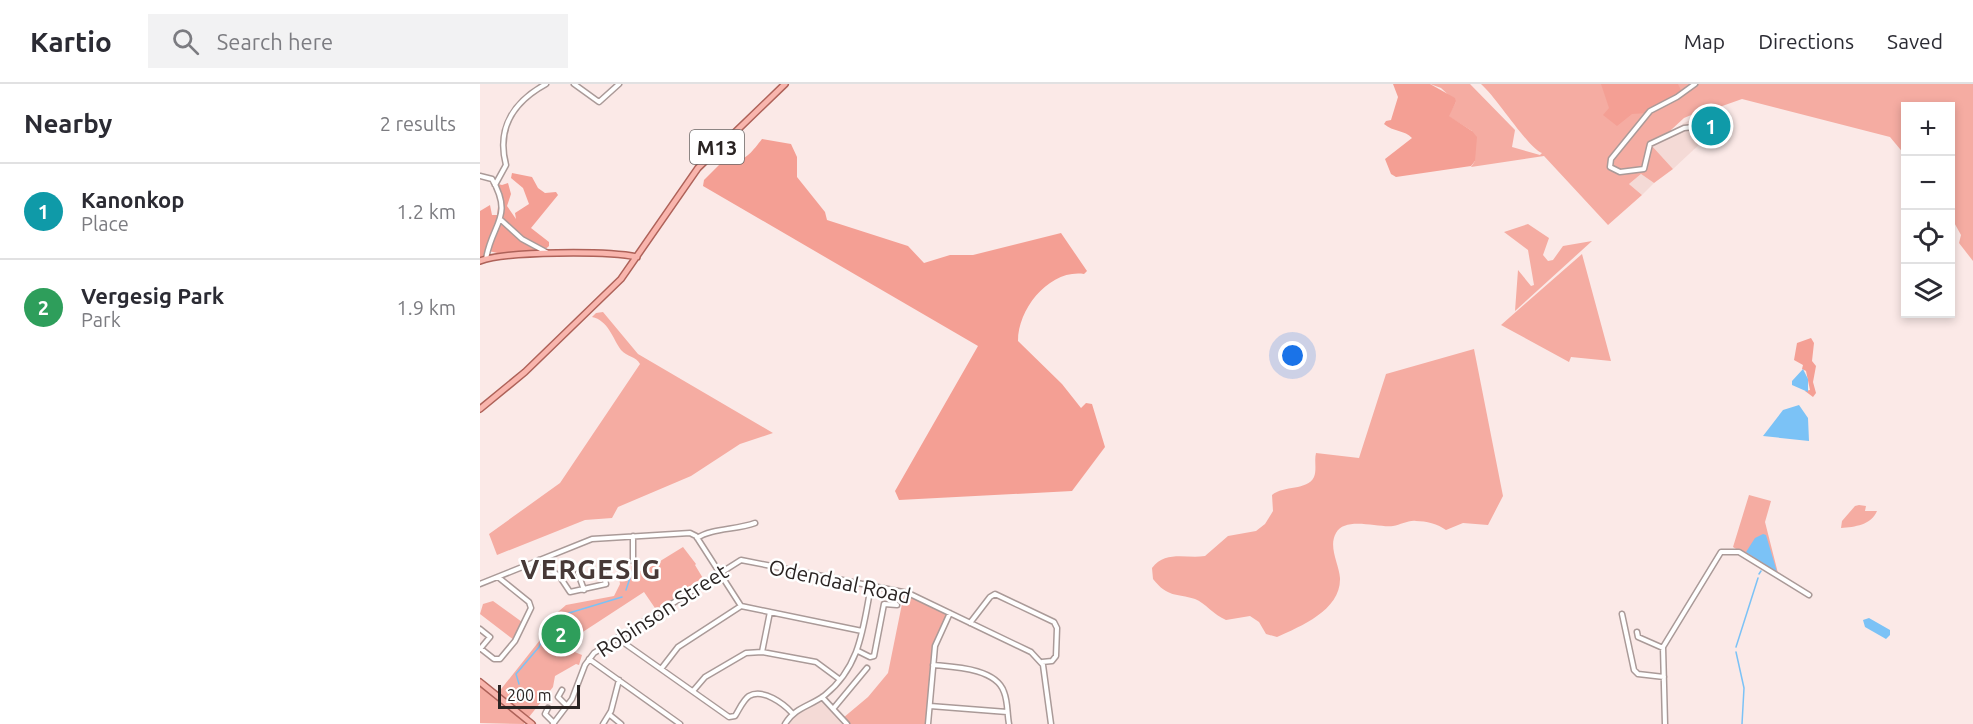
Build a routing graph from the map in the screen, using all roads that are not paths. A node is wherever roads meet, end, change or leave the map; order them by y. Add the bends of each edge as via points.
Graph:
1 (546, 84) edge
2 (574, 84) edge
3 (619, 84) edge
4 (785, 84) edge
5 (1695, 84) edge
6 (1704, 126) dead end
7 (480, 176) edge
8 (495, 185) junction
9 (500, 219) junction
10 (552, 255) junction
11 (624, 255) junction
12 (637, 257) junction
13 (483, 260) edge
14 (624, 275) junction
15 (480, 409) edge
16 (755, 523) dead end
17 (633, 536) junction
18 (697, 538) junction
19 (539, 560) junction
20 (739, 560) joint
21 (633, 561) dead end
22 (601, 562) dead end
23 (720, 572) junction
24 (578, 573) dead end
25 (498, 577) junction
26 (480, 584) edge
27 (871, 586) junction
28 (584, 590) junction
29 (1809, 595) dead end
30 (897, 605) dead end
31 (741, 606) junction
32 (770, 612) junction
33 (950, 613) junction
34 (1622, 614) dead end
35 (970, 623) junction
36 (480, 629) edge
37 (862, 631) junction
38 (1637, 633) dead end
39 (617, 638) junction
40 (480, 648) edge
41 (1663, 648) junction
42 (858, 651) junction
43 (762, 652) junction
44 (589, 659) junction
45 (1042, 662) junction
46 (933, 665) junction
47 (867, 668) dead end
48 (661, 669) junction
49 (1664, 677) junction
50 (839, 679) junction
51 (619, 680) junction
52 (480, 682) edge
53 (562, 690) dead end
54 (693, 691) junction
55 (822, 697) junction
56 (930, 705) junction
57 (567, 706) junction
58 (548, 708) dead end
59 (833, 709) junction
60 (1007, 712) junction
61 (792, 713) junction
62 (610, 715) junction
63 (532, 724) edge
64 (553, 724) edge
65 (603, 724) edge
66 (621, 724) edge
67 (680, 724) edge
68 (785, 724) edge
69 (847, 724) edge
70 (928, 724) edge
71 (1009, 724) edge
72 (1051, 724) edge
73 (1665, 724) edge

1 - 8 street via 519,102 507,125 503,152 506,165
2 - 3 street via 599,102
4 - 12 main road, M13 via 705,160
5 - 6 street via 1646,114 1613,156 1610,167 1622,172 1644,169 1650,144 1684,128
7 - 8 street
8 - 9 street via 502,200
9 - 10 street via 522,239
9 - 13 street
10 - 11 main road
10 - 13 main road via 506,255
11 - 12 main road
11 - 14 main road via 629,263
12 - 14 main road, M13
14 - 15 main road, M13 via 525,372
16 - 18 street via 736,530 708,531
17 - 18 street via 690,532
17 - 19 street via 592,539
17 - 21 street
18 - 23 street
19 - 25 street
19 - 28 street via 561,578 570,592
20 - 23 street, Robinson Street
20 - 27 street, Odendaal Road
22 - 28 street via 606,584
23 - 31 street
23 - 39 street, Robinson Street
24 - 28 street
25 - 26 street
25 - 40 street via 531,608 515,641 500,659
27 - 33 street, Odendaal Road via 908,593
27 - 37 street
29 - 41 street via 1738,552 1721,552
30 - 42 street via 884,604 874,656
31 - 32 street
31 - 48 street via 678,646
32 - 37 street
32 - 43 street
33 - 35 street, Odendaal Road
33 - 46 street via 935,646
34 - 49 street via 1634,670
35 - 45 street, Odendaal Road via 1031,652
35 - 45 street via 994,594 1054,622 1056,656
36 - 40 street via 492,638
37 - 42 street
38 - 41 street
39 - 44 street, Robinson Street
39 - 48 street
41 - 49 street
42 - 50 street
43 - 50 street via 818,663
43 - 54 street via 737,656 705,677
44 - 51 street
44 - 57 street, Robinson Street
45 - 72 street
46 - 56 street
46 - 60 street via 969,669 995,680 1005,692
47 - 59 street
48 - 54 street
49 - 73 street
50 - 55 street
51 - 62 street
51 - 67 street
52 - 63 main road
53 - 57 street via 558,697
54 - 61 street via 733,717 746,699 756,694 773,698
55 - 59 street
55 - 61 street
56 - 60 street
56 - 70 street
57 - 64 street, Robinson Street
58 - 64 street via 545,714
59 - 69 street
60 - 71 street
61 - 68 street
62 - 65 street
62 - 66 street

